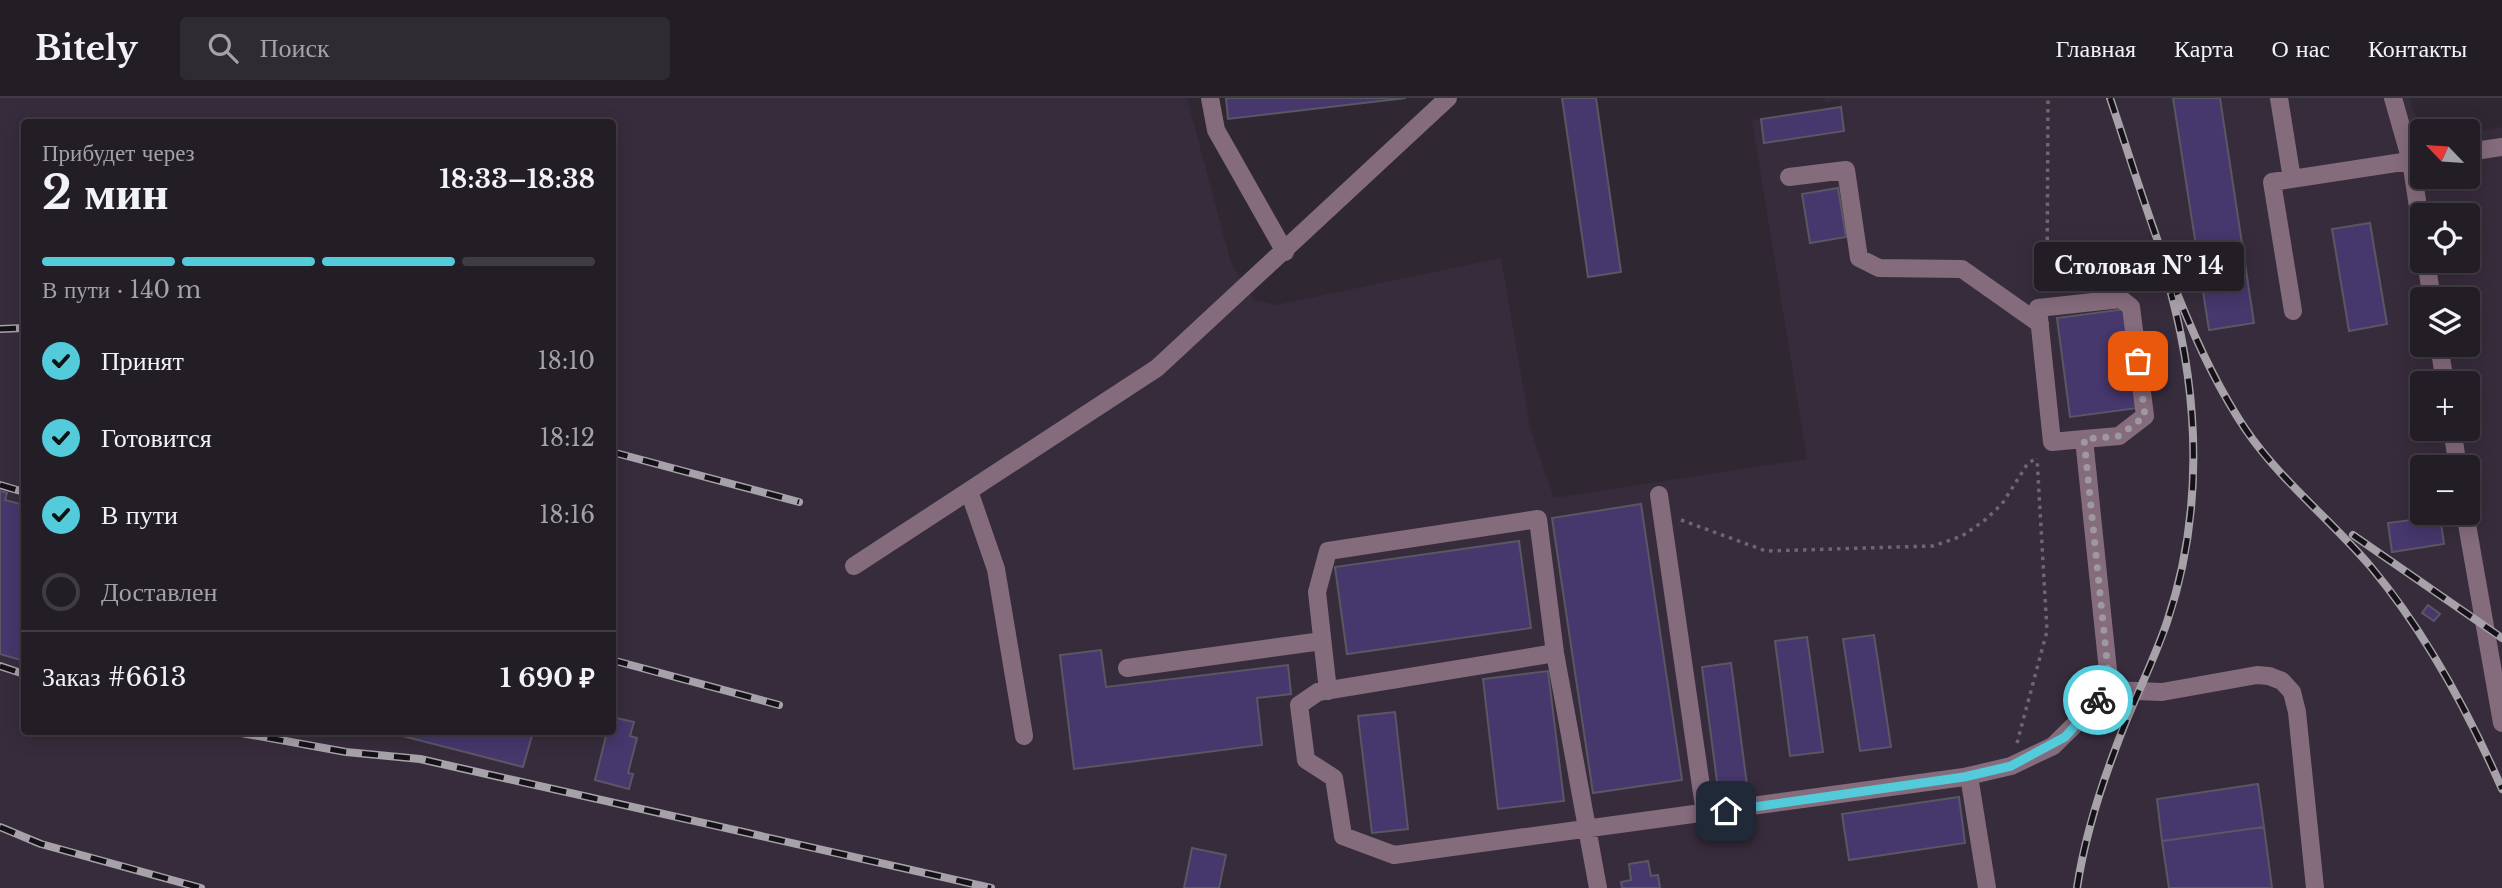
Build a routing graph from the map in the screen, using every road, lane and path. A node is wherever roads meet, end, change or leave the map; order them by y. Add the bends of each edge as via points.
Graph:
1 (1210, 98) edge
2 (1448, 98) edge
3 (2048, 98) edge
4 (2279, 98) edge
5 (2393, 98) edge
6 (2410, 144) edge
7 (2502, 147) edge
8 (2480, 150) edge
9 (2410, 161) edge
10 (1789, 177) dead end
11 (2292, 179) junction
12 (1285, 252) junction
13 (2047, 307) junction
14 (2293, 311) dead end
15 (2040, 324) junction
16 (2084, 439) junction
17 (2052, 442) junction
18 (2037, 458) junction
19 (969, 491) junction
20 (1661, 504) joint
21 (2467, 525) edge
22 (854, 566) dead end
23 (1322, 640) junction
24 (1555, 653) junction
25 (1127, 668) dead end
26 (2110, 690) junction
27 (1328, 691) junction
28 (2502, 723) edge
29 (1024, 736) dead end
30 (2011, 766) junction
31 (1969, 776) junction
32 (1705, 814) junction
33 (1589, 829) junction
34 (1598, 888) edge
35 (1987, 888) edge
36 (2315, 888) edge

1 - 12 lane via 1216,130
2 - 12 lane
3 - 13 path
4 - 11 lane
5 - 6 lane
7 - 8 lane
9 - 11 lane
10 - 15 lane via 1846,170 1859,258 1879,268 1962,269
11 - 14 lane via 2272,182
12 - 19 lane via 1157,368
13 - 15 lane via 2038,308
13 - 16 lane via 2121,299 2131,307 2145,416 2119,436
15 - 17 lane
16 - 17 lane
16 - 26 lane
17 - 18 path
18 - 20 path via 2028,463 2002,504 1985,520 1962,536 1933,546 1766,551
18 - 30 path via 2048,631
19 - 22 lane
19 - 29 lane via 996,569
20 - 32 lane
21 - 28 lane
23 - 24 lane via 1317,592 1328,551 1538,519
23 - 25 lane
23 - 27 lane
24 - 27 lane
24 - 33 lane
26 - 30 lane via 2065,737
26 - 36 lane via 2162,692 2257,675 2283,681 2292,692 2297,712
27 - 33 lane via 1299,705 1306,760 1334,778 1343,836 1394,855
30 - 31 lane
31 - 32 lane
31 - 35 lane
32 - 33 lane
33 - 34 lane

